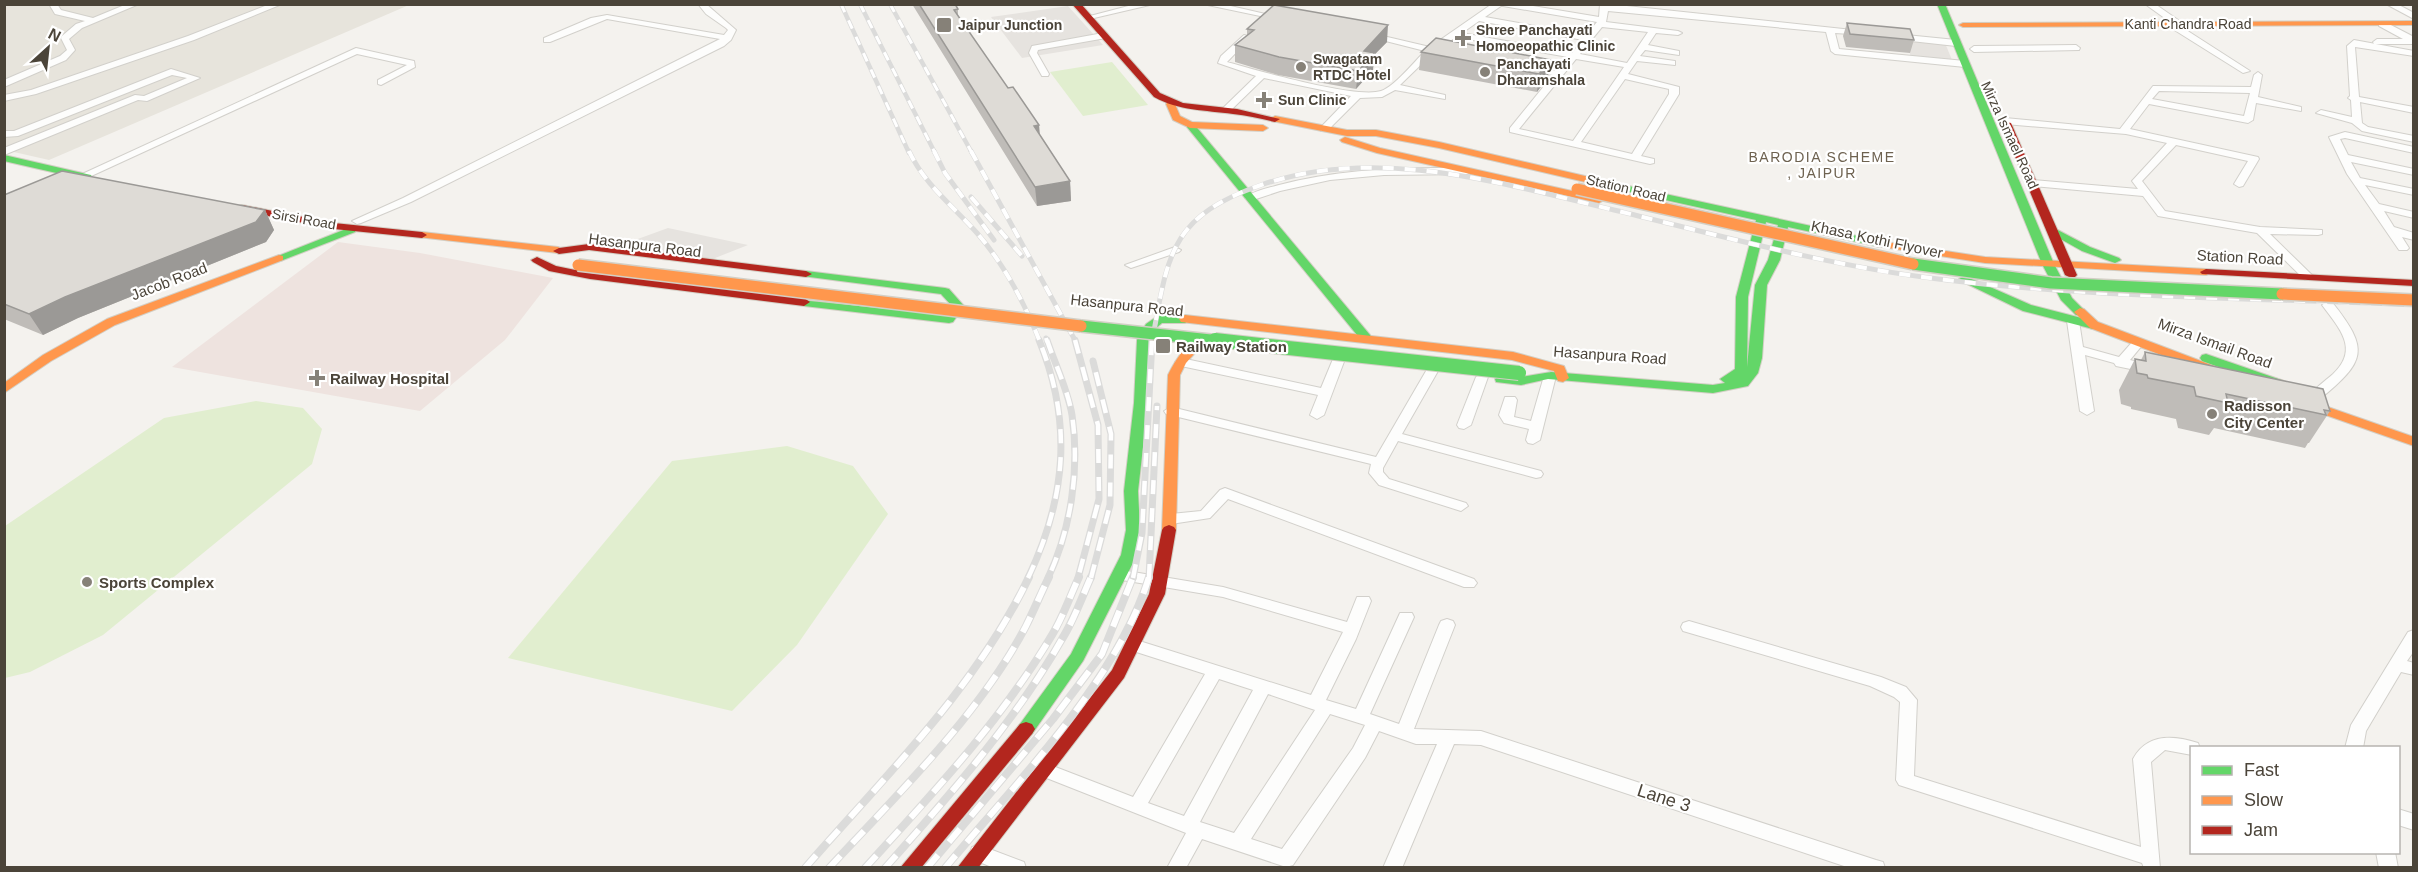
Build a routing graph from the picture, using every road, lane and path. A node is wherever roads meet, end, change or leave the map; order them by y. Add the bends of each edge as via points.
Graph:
1 (53, 4) edge
2 (135, 4) edge
3 (278, 4) edge
4 (702, 4) edge
5 (1076, 4) edge
6 (1084, 4) edge
7 (1150, 4) edge
8 (1207, 4) edge
9 (1498, 4) edge
10 (1503, 4) edge
11 (1675, 4) edge
12 (1941, 4) edge
13 (1954, 4) edge
14 (2149, 4) edge
15 (2390, 4) edge
16 (1604, 6) edge
17 (1675, 15) junction
18 (1094, 16) junction
19 (2414, 17) edge
20 (1478, 18) junction
21 (93, 20) junction
22 (1294, 21) edge
23 (1602, 22) junction
24 (2414, 23) edge
25 (2175, 24) junction
26 (1963, 25) junction
27 (2386, 26) junction
28 (1255, 30) edge
29 (1654, 30) junction
30 (1830, 30) junction
31 (2414, 32) edge
32 (1362, 33) edge
33 (1677, 33) dead end
34 (1455, 34) junction
35 (1876, 35) edge
36 (1103, 36) junction
37 (1888, 36) edge
38 (728, 38) junction
39 (1588, 38) junction
40 (547, 40) dead end
41 (2414, 41) edge
42 (1956, 43) junction
43 (2354, 43) junction
44 (1643, 47) junction
45 (2076, 48) dead end
46 (1974, 49) junction
47 (1431, 50) junction
48 (1676, 53) dead end
49 (2414, 54) edge
50 (1455, 55) edge
51 (1574, 55) junction
52 (1634, 62) junction
53 (1672, 63) dead end
54 (1965, 64) junction
55 (1524, 68) edge
56 (40, 69) junction
57 (2246, 71) dead end
58 (1045, 74) dead end
59 (1559, 74) junction
60 (1262, 75) junction
61 (2258, 75) dead end
62 (1625, 76) junction
63 (71, 78) junction
64 (381, 82) dead end
65 (5, 83) edge
66 (1394, 87) junction
67 (2254, 94) junction
68 (1357, 95) junction
69 (1442, 97) dead end
70 (4, 98) edge
71 (2353, 98) junction
72 (2147, 101) junction
73 (1172, 104) junction
74 (2298, 109) dead end
75 (1223, 110) junction
76 (2414, 110) edge
77 (2321, 113) dead end
78 (2006, 121) junction
79 (2357, 121) junction
80 (1190, 125) junction
81 (1324, 129) junction
82 (2124, 131) junction
83 (4, 134) edge
84 (1346, 136) junction
85 (2414, 139) edge
86 (1369, 140) junction
87 (2175, 142) junction
88 (1575, 144) junction
89 (2414, 150) edge
90 (4, 152) edge
91 (1635, 157) junction
92 (2343, 157) junction
93 (4, 158) edge
94 (1650, 161) dead end
95 (4, 167) edge
96 (1475, 172) junction
97 (2414, 172) edge
98 (76, 179) junction
99 (2356, 180) junction
100 (98, 183) edge
101 (2033, 183) junction
102 (2239, 184) dead end
103 (2414, 192) edge
104 (2146, 193) junction
105 (1250, 198) junction
106 (2375, 206) junction
107 (2414, 215) edge
108 (1761, 220) junction
109 (357, 224) junction
110 (1783, 225) junction
111 (2052, 230) junction
112 (2260, 230) junction
113 (333, 231) junction
114 (2318, 232) dead end
115 (2394, 232) junction
116 (314, 234) junction
117 (1756, 237) junction
118 (2414, 237) edge
119 (1779, 242) junction
120 (2403, 248) dead end
121 (1175, 250) dead end
122 (559, 251) junction
123 (537, 260) junction
124 (2048, 264) junction
125 (1131, 265) dead end
126 (2066, 265) junction
127 (2148, 269) junction
128 (2309, 278) junction
129 (1965, 279) junction
130 (2391, 282) junction
131 (2414, 283) edge
132 (2414, 289) edge
133 (2062, 291) junction
134 (2079, 293) junction
135 (2414, 300) edge
136 (2328, 305) junction
137 (2414, 309) edge
138 (2073, 321) junction
139 (2094, 325) junction
140 (1353, 331) junction
141 (1366, 338) junction
142 (1143, 340) junction
143 (2138, 343) junction
144 (1197, 344) junction
145 (2076, 349) junction
146 (1342, 360) junction
147 (1181, 362) junction
148 (1360, 362) junction
149 (2120, 363) junction
150 (1518, 368) junction
151 (1432, 371) junction
152 (2166, 372) edge
153 (2189, 374) edge
154 (1555, 375) junction
155 (2227, 375) junction
156 (4, 376) edge
157 (1482, 377) junction
158 (4, 389) edge
159 (1326, 393) junction
160 (2315, 396) junction
161 (1510, 400) dead end
162 (1171, 411) junction
163 (2087, 411) dead end
164 (1317, 415) dead end
165 (1464, 425) dead end
166 (1394, 436) junction
167 (2411, 439) edge
168 (1379, 462) junction
169 (1536, 474) dead end
170 (1461, 506) dead end
171 (1171, 519) junction
172 (1121, 575) junction
173 (1160, 581) junction
174 (1469, 583) dead end
175 (1363, 600) dead end
176 (1406, 617) dead end
177 (1448, 625) dead end
178 (1689, 627) dead end
179 (1351, 629) junction
180 (2414, 636) edge
181 (1133, 645) junction
182 (2405, 667) edge
183 (1215, 672) junction
184 (1263, 687) junction
185 (1320, 705) junction
186 (1367, 720) junction
187 (1404, 733) junction
188 (1449, 737) junction
189 (2354, 746) edge
190 (2190, 748) edge
191 (1045, 770) junction
192 (1137, 806) junction
193 (1193, 827) junction
194 (1238, 843) junction
195 (979, 853) junction
196 (2151, 863) edge
197 (909, 867) edge
198 (966, 867) edge
199 (1017, 867) edge
200 (1176, 867) edge
201 (1392, 867) edge
202 (1876, 867) edge

1 - 21 street via 58,12
2 - 21 street
3 - 63 street
4 - 38 street via 711,15 728,24 732,30
5 - 36 street
6 - 18 street
7 - 18 street
8 - 22 street
9 - 20 street
10 - 23 street
11 - 17 street
12 - 42 street, Mirza Ismail Road
13 - 26 street, Mirza Ismael Road
14 - 25 street
15 - 19 street
16 - 17 street
16 - 23 street
17 - 30 street
18 - 75 street via 1161,91
20 - 34 street
20 - 39 street
21 - 56 street via 65,38 71,50 67,54
23 - 29 street
23 - 39 street
24 - 27 street, Kanti Chandra Road
25 - 26 street, Kanti Chandra Road
25 - 27 street, Kanti Chandra Road
25 - 57 street
26 - 46 street, Mirza Ismael Road
27 - 31 street
27 - 41 street
28 - 60 street via 1222,61
29 - 33 street
29 - 44 street
30 - 35 street
30 - 54 street via 1834,51
32 - 47 street
34 - 47 street
34 - 51 street
36 - 58 street via 1035,48 1033,52
36 - 73 street via 1157,96
37 - 42 street
38 - 40 street via 607,17
38 - 109 street
39 - 51 street
41 - 43 street
42 - 54 street, Mirza Ismail Road
43 - 49 street
43 - 71 street
44 - 48 street
44 - 52 street
45 - 46 street
46 - 78 street, Mirza Ismael Road
47 - 50 street
47 - 66 street
51 - 52 street
51 - 59 street
52 - 53 street
52 - 62 street
54 - 124 street, Mirza Ismail Road
55 - 59 street
56 - 63 street
56 - 65 street
59 - 88 street via 1513,130
60 - 68 street
60 - 75 street
61 - 67 street
62 - 88 street
62 - 91 street via 1674,87 1674,94
63 - 70 street
64 - 98 street via 411,67 411,63 356,51
66 - 68 street via 1376,96
66 - 69 street
67 - 72 street via 2165,87 2156,88
67 - 72 street via 2248,120
67 - 74 street
68 - 81 street
71 - 76 street
71 - 79 street
72 - 82 street
73 - 75 street, Station Road
73 - 80 street via 1176,118
75 - 81 street, Station Road
77 - 79 street
78 - 82 street
78 - 101 street, Mirza Ismael Road
79 - 85 street via 2365,129
80 - 84 street, Station Road
80 - 105 street
81 - 84 street, Station Road
82 - 87 street
83 - 90 street via 15,134 171,72 196,78 144,99 138,97
84 - 86 street, Khasa Kothi Flyover
84 - 96 street via 1377,150
84 - 108 street, Station Road via 1376,134 1439,145
86 - 132 street, Khasa Kothi Flyover via 1948,263 2103,276
86 - 135 street, Khasa Kothi Flyover, bridge via 1941,270 2082,284
87 - 102 street via 2254,159
87 - 104 street via 2137,182
88 - 91 street
89 - 92 street via 2338,135 2334,137
91 - 94 street
92 - 97 street
92 - 99 street
93 - 98 street
95 - 98 street
96 - 105 street via 1354,173 1279,186
96 - 117 street
98 - 100 street
99 - 103 street
99 - 106 street
101 - 104 street
101 - 111 street, Mirza Ismael Road
104 - 112 street via 2166,216
105 - 140 street
106 - 107 street
106 - 115 street
108 - 110 street, Station Road
108 - 117 street, Hasanpura Road
109 - 113 street, Jacob Road
109 - 122 street, Hasanpura Road
110 - 119 street
110 - 124 street, Station Road via 1905,249
111 - 126 street, Mirza Ismael Road
111 - 127 street via 2102,256
112 - 114 street
112 - 128 street
113 - 116 street, Sirsi Road
113 - 116 street, Sirsi Road via 231,211
113 - 123 street
113 - 158 street, Jacob Road via 111,322
115 - 118 street
115 - 120 street
116 - 156 street, Jacob Road via 94,317
117 - 119 street
117 - 154 street, Hasanpura Road via 1742,297 1740,369 1736,375 1709,379
119 - 129 street
119 - 154 street, Hasanpura Road via 1761,285 1756,358 1752,373 1743,383 1713,389
121 - 125 street
122 - 123 street via 589,247 945,291 958,306 949,319 590,276 553,269
122 - 150 street, Hasanpura Road
123 - 150 street, bridge via 1052,323
124 - 126 street, Station Road
124 - 133 street, Mirza Ismail Road
126 - 127 street, Station Road
126 - 134 street, Mirza Ismail Road
127 - 128 street, Station Road
128 - 130 street, Station Road
129 - 133 street
129 - 138 street via 2012,301
130 - 131 street, Station Road
130 - 135 street
133 - 139 street, Mirza Ismail Road
134 - 136 street
134 - 160 street, Mirza Ismail Road via 2112,322
136 - 137 street
136 - 160 street via 2348,328 2354,352 2346,371
138 - 139 street
138 - 145 street
139 - 143 street, Mirza Ismail Road
140 - 141 street
140 - 142 street via 1169,317 1150,327
140 - 146 street
141 - 148 street
141 - 154 street via 1514,356
142 - 144 street
142 - 172 street via 1131,491 1133,530
143 - 149 street
143 - 155 street, Mirza Ismail Road
144 - 146 street
144 - 147 street
145 - 149 street
145 - 163 street
146 - 148 street
146 - 159 street
147 - 159 street
147 - 162 street via 1174,375
148 - 151 street
149 - 152 street
150 - 154 street, Hasanpura Road
151 - 157 street
151 - 166 street
153 - 155 street
154 - 157 street via 1521,381
154 - 161 street via 1535,433 1509,420 1506,415
155 - 167 street, Mirza Ismail Road
157 - 165 street
159 - 164 street
160 - 167 street, Mirza Ismail Road
162 - 168 street
162 - 171 street
166 - 168 street
166 - 169 street
168 - 170 street via 1376,473 1384,482
171 - 173 street
171 - 174 street via 1205,515 1225,493
172 - 173 street
172 - 197 street via 1077,657 1027,728
173 - 179 street via 1223,592
173 - 181 street
175 - 179 street
176 - 186 street
177 - 187 street
178 - 196 street via 1900,692 1909,700 1905,780
179 - 185 street
180 - 182 street
181 - 183 street, Lane 3
181 - 191 street via 1118,674
182 - 189 street via 2357,730
183 - 184 street, Lane 3
183 - 192 street
184 - 185 street, Lane 3
184 - 193 street
185 - 186 street, Lane 3
185 - 194 street
186 - 187 street, Lane 3
186 - 194 street via 1359,753 1286,859
187 - 188 street, Lane 3
188 - 201 street
188 - 202 street, Lane 3 via 1481,738
190 - 196 street via 2162,743 2142,759
191 - 192 street
191 - 195 street
192 - 193 street
193 - 194 street
193 - 200 street
195 - 198 street
195 - 199 street

